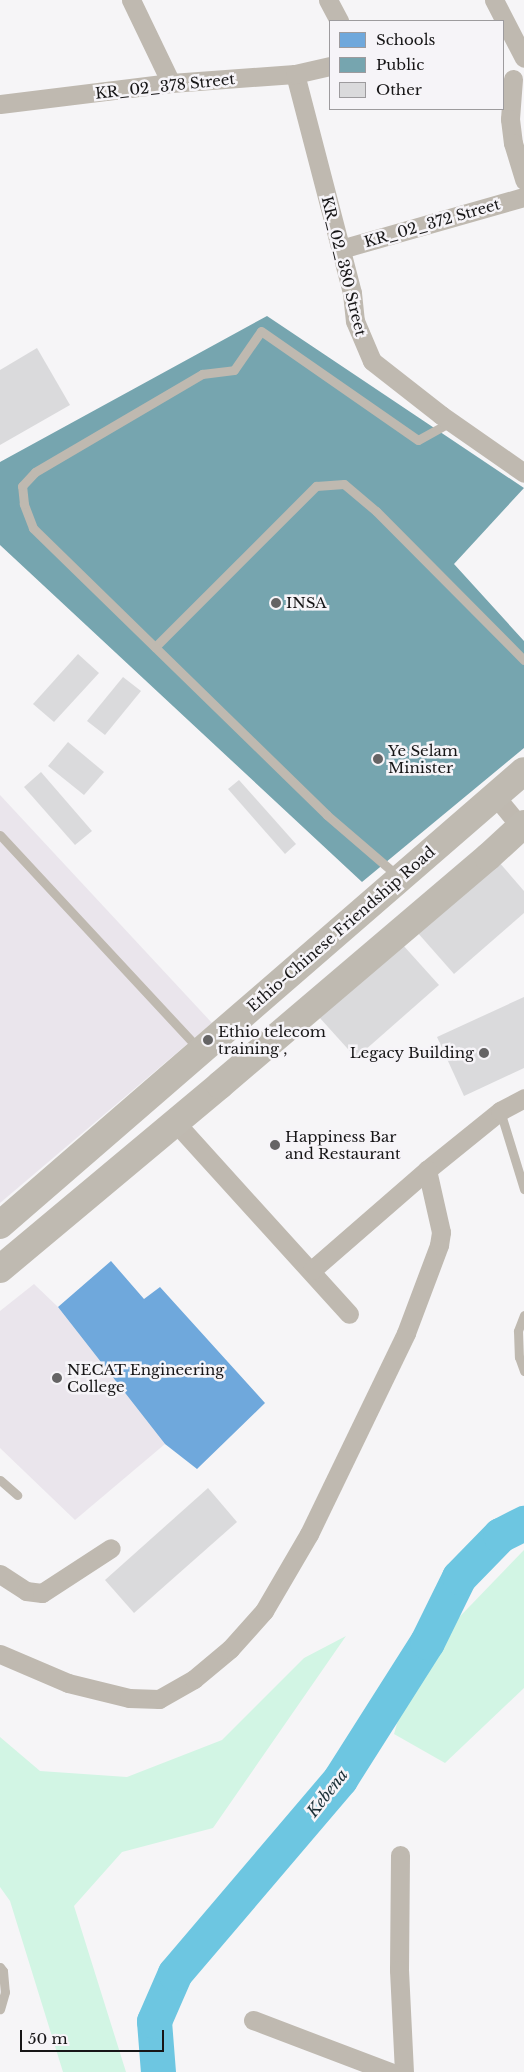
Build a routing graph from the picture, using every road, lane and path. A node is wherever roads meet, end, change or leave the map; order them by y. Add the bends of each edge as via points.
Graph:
1 (131, 0) edge
2 (328, 0) edge
3 (494, 0) edge
4 (338, 20) edge
5 (524, 58) edge
6 (329, 66) edge
7 (295, 74) junction
8 (513, 79) edge
9 (171, 83) junction
10 (0, 104) edge
11 (524, 180) edge
12 (524, 197) edge
13 (341, 248) junction
14 (451, 422) junction
15 (524, 473) edge
16 (155, 647) junction
17 (524, 660) edge
18 (524, 771) edge
19 (496, 797) junction
20 (523, 827) edge
21 (0, 835) edge
22 (399, 877) junction
23 (202, 1051) junction
24 (524, 1098) edge
25 (500, 1111) junction
26 (175, 1122) junction
27 (427, 1170) junction
28 (524, 1189) edge
29 (0, 1225) edge
30 (0, 1269) edge
31 (312, 1270) junction
32 (349, 1314) dead end
33 (524, 1315) edge
34 (524, 1371) edge
35 (0, 1480) edge
36 (16, 1495) dead end
37 (111, 1548) dead end
38 (0, 1574) edge
39 (0, 1654) edge
40 (400, 1855) dead end
41 (0, 1967) edge
42 (0, 2010) edge
43 (253, 2020) dead end
44 (390, 2072) edge
45 (404, 2072) edge

1 - 9 street
2 - 4 street
3 - 5 street
6 - 7 street, KR_02_378 Street
7 - 9 street, KR_02_378 Street
7 - 13 street, KR_02_380 Street
8 - 11 street via 510,119
9 - 10 street, KR_02_378 Street
12 - 13 street, KR_02_372 Street
13 - 14 street, KR_02_380 Street via 355,321 372,361
14 - 15 street, KR_02_380 Street
14 - 16 lane via 418,440 261,331 234,370 202,374 35,472 22,486 24,504 33,528
16 - 17 lane via 316,486 344,484
16 - 22 lane via 327,814
18 - 19 main road, Ethio-Chinese Friendship Road
19 - 20 street
19 - 22 main road, Ethio-Chinese Friendship Road
20 - 26 main road
21 - 23 lane
22 - 23 main road, Ethio-Chinese Friendship Road
23 - 29 main road, Ethio-Chinese Friendship Road
24 - 25 street
25 - 27 street
25 - 28 lane
26 - 30 main road
26 - 31 street
27 - 31 street
27 - 39 street via 441,1232 439,1245 406,1333 309,1534 264,1611 230,1649 194,1679 159,1699 129,1698 68,1683
31 - 32 street
33 - 34 lane via 518,1331 518,1357
35 - 36 lane
37 - 38 street via 42,1593 26,1591
40 - 45 street via 399,1970
41 - 42 lane via 5,1992
43 - 44 street

